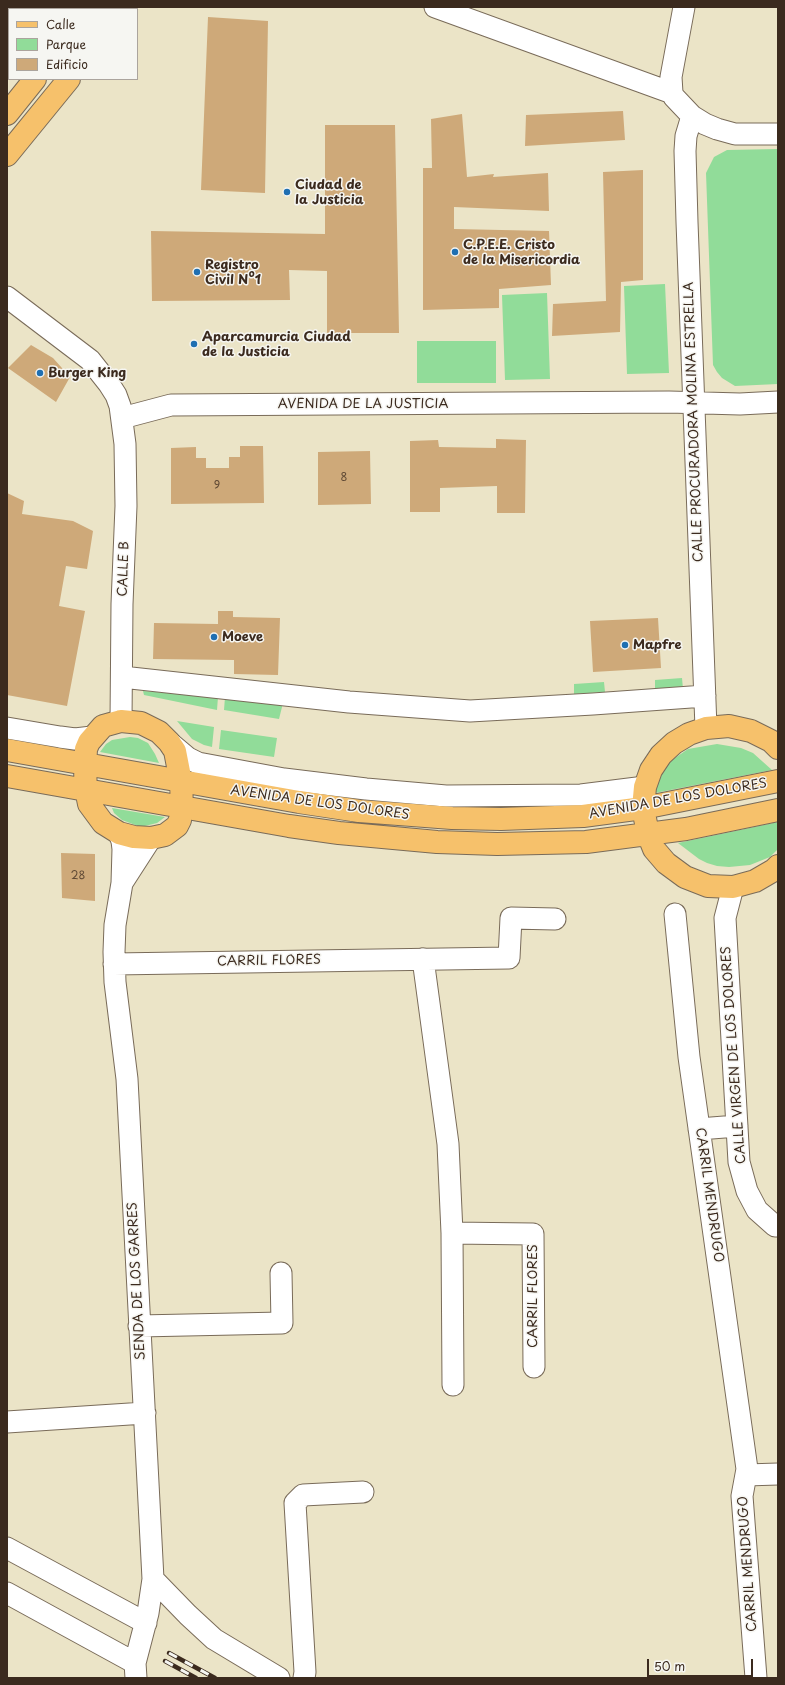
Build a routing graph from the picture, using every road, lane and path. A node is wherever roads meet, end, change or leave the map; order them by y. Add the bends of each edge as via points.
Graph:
1 (435, 7) edge
2 (684, 7) edge
3 (34, 80) edge
4 (68, 80) edge
5 (672, 93) junction
6 (7, 114) edge
7 (692, 116) junction
8 (778, 134) edge
9 (7, 155) edge
10 (7, 297) edge
11 (778, 402) edge
12 (693, 403) junction
13 (122, 418) junction
14 (122, 677) junction
15 (705, 696) junction
16 (121, 721) junction
17 (7, 728) edge
18 (706, 728) junction
19 (92, 737) junction
20 (169, 742) junction
21 (778, 748) edge
22 (7, 750) edge
23 (85, 765) junction
24 (7, 776) edge
25 (778, 780) edge
26 (182, 782) junction
27 (86, 789) junction
28 (644, 797) junction
29 (182, 807) junction
30 (778, 810) edge
31 (119, 833) junction
32 (648, 834) junction
33 (151, 838) junction
34 (778, 866) edge
35 (122, 883) junction
36 (708, 886) junction
37 (733, 887) junction
38 (675, 914) dead end
39 (725, 918) junction
40 (555, 919) dead end
41 (423, 959) junction
42 (114, 964) junction
43 (737, 1126) junction
44 (699, 1129) junction
45 (778, 1226) edge
46 (452, 1233) junction
47 (281, 1273) dead end
48 (139, 1326) junction
49 (534, 1367) dead end
50 (453, 1385) dead end
51 (144, 1413) junction
52 (7, 1422) edge
53 (778, 1474) edge
54 (746, 1475) junction
55 (363, 1492) dead end
56 (7, 1548) edge
57 (153, 1579) junction
58 (7, 1593) edge
59 (146, 1623) junction
60 (139, 1672) edge
61 (279, 1678) edge
62 (304, 1678) edge
63 (756, 1678) edge

1 - 5 street
2 - 5 street via 671,77
3 - 6 main road
4 - 9 main road
5 - 7 street
7 - 8 street via 704,124 734,134
7 - 12 street, CALLE PROCURADORA MOLINA ESTRELLA via 685,151
10 - 13 street via 90,360 116,395
11 - 12 street, AVENIDA DE LA JUSTICIA
12 - 13 street, AVENIDA DE LA JUSTICIA via 171,405
12 - 15 street, CALLE PROCURADORA MOLINA ESTRELLA
13 - 14 street, CALLE B via 126,506
14 - 15 street via 350,702 470,711
14 - 16 street, CALLE B
15 - 18 street, CALLE PROCURADORA MOLINA ESTRELLA
16 - 19 main road via 103,726
16 - 20 main road via 148,726
17 - 19 street via 75,739
18 - 21 main road via 729,726 751,731 771,741
18 - 28 main road via 689,734 665,751 651,770
19 - 23 main road via 86,749
20 - 26 main road via 177,758
20 - 28 street via 198,763 284,779 366,789 446,796
22 - 23 main road, AVENIDA DE LOS DOLORES
23 - 26 main road, AVENIDA DE LOS DOLORES
23 - 27 main road
24 - 27 main road, AVENIDA DE LOS DOLORES
25 - 28 main road, AVENIDA DE LOS DOLORES
26 - 28 main road, AVENIDA DE LOS DOLORES via 298,802 409,816 501,819 583,816
26 - 29 main road
27 - 29 main road, AVENIDA DE LOS DOLORES
27 - 31 main road via 89,804 95,813 103,823
28 - 32 main road
29 - 32 main road, AVENIDA DE LOS DOLORES via 339,833 437,842 586,842
29 - 33 main road via 177,826 165,835
30 - 32 main road, AVENIDA DE LOS DOLORES
31 - 33 main road
31 - 35 street, SENDA DE LOS GARRES via 123,849
32 - 36 main road via 654,849 666,863 685,877
33 - 35 street
34 - 37 main road via 755,881
35 - 42 street, SENDA DE LOS GARRES via 115,925
36 - 37 main road
36 - 39 street, CALLE VIRGEN DE LOS DOLORES
37 - 39 street, CALLE VIRGEN DE LOS DOLORES
38 - 44 street, CARRIL MENDRUGO
39 - 43 street, CALLE VIRGEN DE LOS DOLORES
40 - 41 street, CARRIL FLORES via 511,918 509,958
41 - 42 street, CARRIL FLORES
41 - 46 street via 448,1144
42 - 48 street, SENDA DE LOS GARRES via 127,1079
43 - 44 street
43 - 45 street, CALLE VIRGEN DE LOS DOLORES via 739,1162 746,1191 757,1210
44 - 54 street, CARRIL MENDRUGO
46 - 49 street, CARRIL FLORES via 533,1234
46 - 50 street
47 - 48 street via 282,1323
48 - 51 street, SENDA DE LOS GARRES
51 - 52 street
51 - 57 street, SENDA DE LOS GARRES
53 - 54 street
54 - 63 street, CARRIL MENDRUGO via 742,1496
55 - 62 street via 303,1495 295,1503
56 - 59 street
57 - 59 street, SENDA DE LOS GARRES
57 - 61 street via 214,1639
58 - 60 street
59 - 60 street, SENDA DE LOS GARRES

